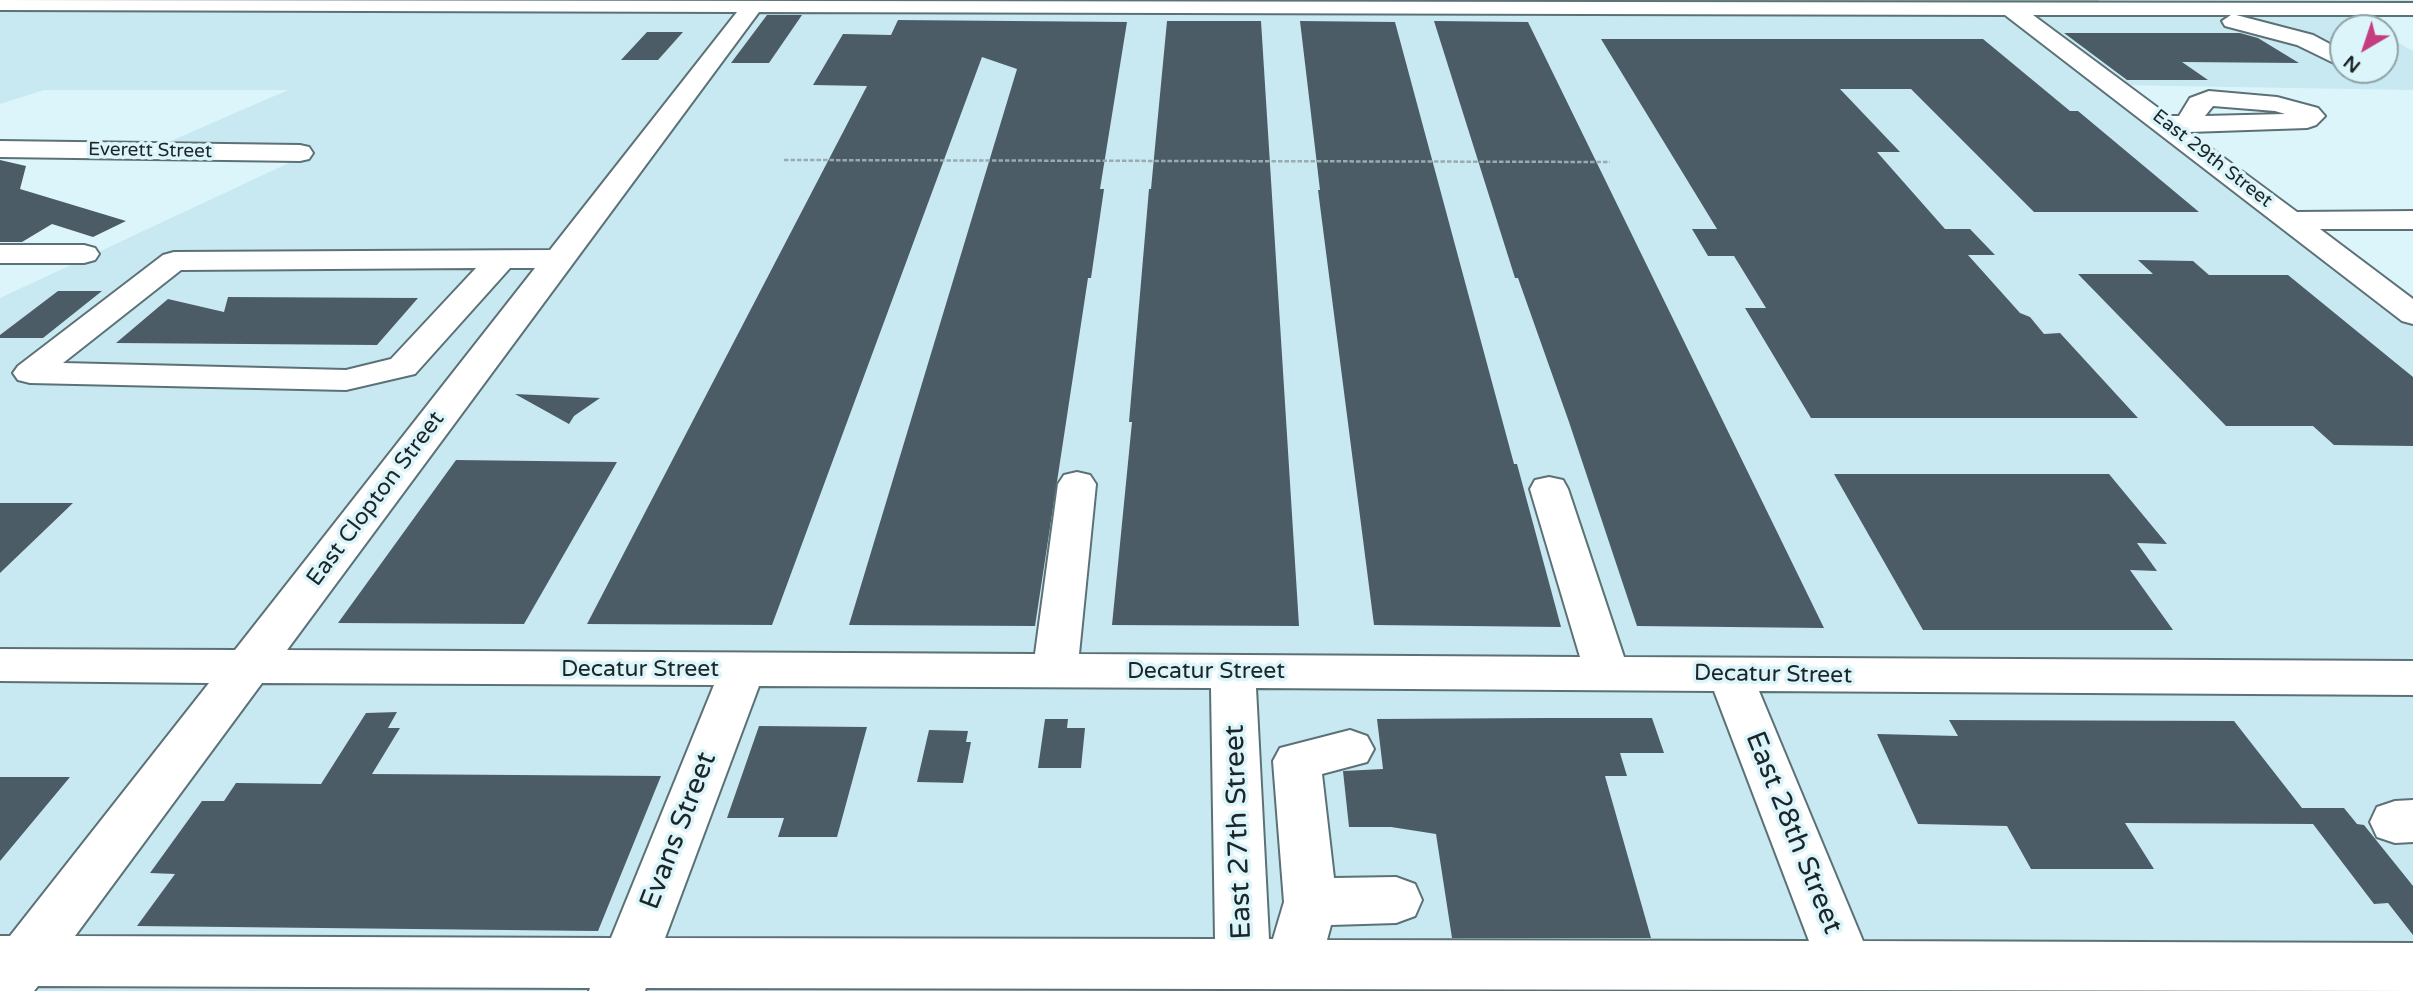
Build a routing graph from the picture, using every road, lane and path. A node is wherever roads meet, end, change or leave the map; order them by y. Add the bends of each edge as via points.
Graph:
1 (142, 3) edge
2 (653, 3) edge
3 (1036, 4) edge
4 (0, 5) edge
5 (2010, 7) junction
6 (752, 8) junction
7 (2210, 8) junction
8 (2413, 9) edge
9 (2171, 14) junction
10 (2231, 20) junction
11 (2034, 26) junction
12 (2329, 53) edge
13 (2166, 124) junction
14 (2193, 124) dead end
15 (6, 151) edge
16 (300, 153) dead end
17 (784, 160) dead end
18 (1610, 162) dead end
19 (2413, 220) edge
20 (2292, 221) junction
21 (0, 254) edge
22 (83, 254) dead end
23 (559, 259) junction
24 (501, 260) junction
25 (2413, 314) edge
26 (1077, 484) dead end
27 (1549, 489) dead end
28 (0, 664) edge
29 (249, 666) junction
30 (742, 671) junction
31 (1055, 672) junction
32 (1233, 672) junction
33 (1607, 674) junction
34 (1730, 675) junction
35 (2409, 681) edge
36 (1350, 749) dead end
37 (1396, 900) dead end
38 (1310, 902) junction
39 (2413, 968) edge
40 (8, 971) edge
41 (1260, 974) edge
42 (622, 977) edge
43 (1547, 979) edge
44 (1851, 979) edge

1 - 2 street
1 - 4 street
2 - 6 street
3 - 5 street
3 - 6 street
5 - 9 street
5 - 11 street, East 29th Street
6 - 23 street, East Clopton Street
7 - 8 street
7 - 9 street
7 - 10 street
9 - 10 street
9 - 11 street via 2190,25
10 - 12 street via 2305,40
11 - 13 street, East 29th Street
13 - 14 street
13 - 20 street, East 29th Street
15 - 16 street, Everett Street
17 - 18 path
19 - 20 street
20 - 25 street, East 29th Street
21 - 22 street
23 - 24 street
23 - 29 street, East Clopton Street
24 - 24 street via 174,261 30,373 346,380 403,367
26 - 31 street
27 - 33 street
28 - 29 street, Decatur Street
29 - 30 street, Decatur Street
29 - 40 street, East Clopton Street
30 - 31 street, Decatur Street
30 - 42 street, Evans Street
31 - 32 street, Decatur Street
32 - 33 street, Decatur Street
32 - 41 street, East 27th Street
33 - 34 street, Decatur Street
34 - 35 street, Decatur Street
34 - 44 street, East 28th Street
36 - 38 street via 1297,761
37 - 38 street
38 - 41 street
39 - 44 street
40 - 42 street
41 - 42 street
41 - 43 street
43 - 44 street

